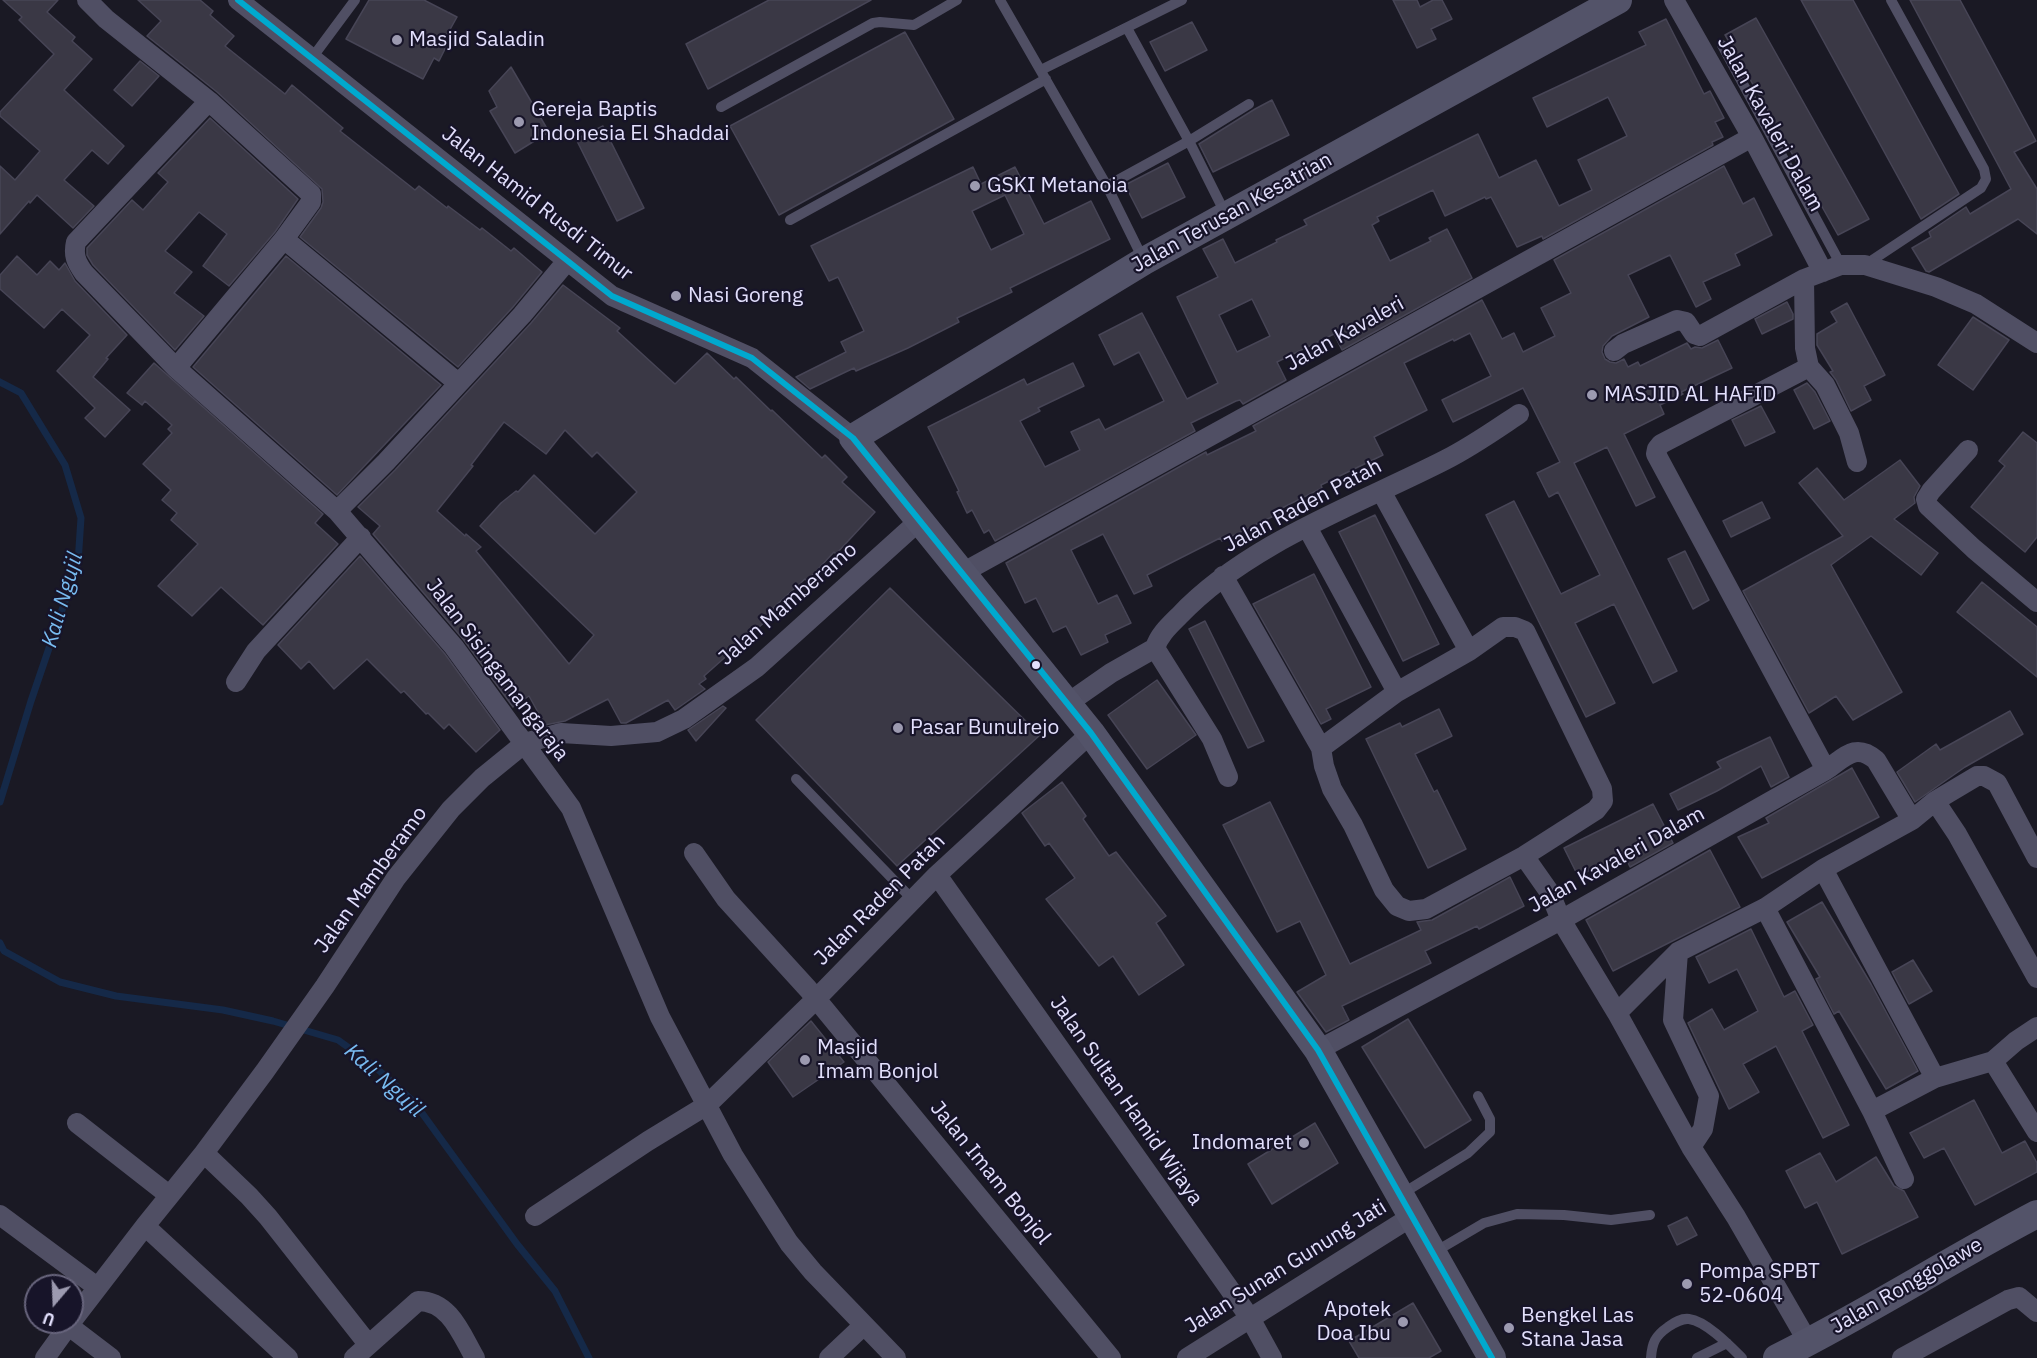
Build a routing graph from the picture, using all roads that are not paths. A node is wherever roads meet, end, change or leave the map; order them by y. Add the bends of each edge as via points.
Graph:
1 (87, 0) edge
2 (238, 0) edge
3 (354, 0) edge
4 (957, 0) edge
5 (1000, 0) edge
6 (1182, 0) edge
7 (1618, 0) edge
8 (1674, 0) edge
9 (1891, 0) edge
10 (1127, 28) junction
11 (1722, 45) dead end
12 (312, 58) junction
13 (1043, 74) junction
14 (209, 100) junction
15 (1249, 104) dead end
16 (721, 107) dead end
17 (1752, 137) junction
18 (1189, 141) junction
19 (1107, 186) junction
20 (1226, 215) junction
21 (790, 220) dead end
22 (284, 239) junction
23 (567, 261) junction
24 (1144, 261) junction
25 (1865, 265) junction
26 (1832, 269) junction
27 (1804, 279) junction
28 (2037, 343) edge
29 (1614, 351) dead end
30 (1809, 367) junction
31 (176, 368) junction
32 (459, 383) junction
33 (1518, 414) dead end
34 (853, 438) junction
35 (1968, 450) dead end
36 (1857, 462) dead end
37 (1381, 491) junction
38 (337, 511) junction
39 (920, 520) junction
40 (1307, 527) junction
41 (361, 537) junction
42 (962, 573) junction
43 (1222, 576) junction
44 (2037, 602) edge
45 (1155, 648) junction
46 (1469, 651) junction
47 (237, 682) dead end
48 (1397, 692) junction
49 (1068, 703) junction
50 (1091, 733) junction
51 (525, 743) junction
52 (1321, 748) junction
53 (1826, 770) junction
54 (1228, 777) dead end
55 (796, 779) dead end
56 (1935, 801) junction
57 (1912, 819) junction
58 (694, 853) dead end
59 (1524, 856) junction
60 (2037, 858) edge
61 (1823, 869) junction
62 (937, 875) junction
63 (912, 898) junction
64 (1765, 908) junction
65 (1561, 920) junction
66 (1678, 952) junction
67 (2037, 978) edge
68 (816, 999) junction
69 (1617, 1013) junction
70 (2037, 1028) edge
71 (1318, 1050) junction
72 (1993, 1061) junction
73 (1935, 1078) junction
74 (1478, 1096) dead end
75 (707, 1105) junction
76 (1872, 1112) junction
77 (77, 1123) dead end
78 (2037, 1132) edge
79 (1691, 1147) junction
80 (204, 1153) junction
81 (1904, 1179) dead end
82 (170, 1195) junction
83 (1405, 1206) junction
84 (2037, 1214) edge
85 (0, 1215) edge
86 (1650, 1215) dead end
87 (535, 1216) dead end
88 (145, 1226) junction
89 (1432, 1253) junction
90 (97, 1287) junction
91 (84, 1305) edge
92 (2037, 1312) edge
93 (1250, 1318) junction
94 (864, 1325) junction
95 (63, 1334) edge
96 (84, 1334) edge
97 (1808, 1342) junction
98 (1727, 1343) junction
99 (361, 1351) edge
100 (45, 1358) edge
101 (111, 1358) edge
102 (288, 1358) edge
103 (475, 1358) edge
104 (829, 1358) edge
105 (896, 1358) edge
106 (1111, 1358) edge
107 (1187, 1358) edge
108 (1272, 1358) edge
109 (1492, 1358) edge
110 (1652, 1358) edge
111 (1697, 1358) edge
112 (1742, 1358) edge
113 (1777, 1358) edge
114 (1902, 1358) edge

1 - 14 street
2 - 12 street, Jalan Hamid Rusdi Timur
3 - 12 lane
4 - 16 lane via 914,25 873,23
5 - 13 lane
6 - 10 lane
7 - 20 street, Jalan Terusan Kesatrian
8 - 17 street, Jalan Kavaleri Dalam
9 - 25 lane via 1986,179 1981,188
10 - 13 lane
10 - 18 lane
11 - 26 lane
12 - 23 street, Jalan Hamid Rusdi Timur
13 - 19 lane
13 - 21 lane
14 - 22 street via 311,194 311,202
14 - 31 street, Jalan Sisingamangaraja via 76,242 73,253 84,273
15 - 18 lane
17 - 26 street, Jalan Kavaleri Dalam
17 - 42 street, Jalan Kavaleri
18 - 19 lane
18 - 20 lane
19 - 24 lane
20 - 24 street, Jalan Terusan Kesatrian
22 - 31 street
22 - 32 street
23 - 32 street
23 - 34 street, Jalan Hamid Rusdi Timur via 612,296 752,358
24 - 34 street, Jalan Terusan Kesatrian
25 - 26 street
25 - 28 street via 1976,304
26 - 27 street
27 - 29 street via 1700,336 1686,322 1677,320
27 - 30 street via 1804,348
30 - 36 street via 1825,385 1849,433
30 - 53 street via 1661,444 1656,454
31 - 38 street, Jalan Sisingamangaraja
32 - 38 street
33 - 37 street, Jalan Raden Patah via 1447,459
34 - 39 street
35 - 44 street via 1926,499 1928,506
37 - 40 street, Jalan Raden Patah
37 - 46 street
38 - 41 street, Jalan Sisingamangaraja
39 - 42 street
39 - 51 street, Jalan Mamberamo via 757,667 684,718 657,732 611,736 561,733
40 - 43 street, Jalan Raden Patah
40 - 48 street
41 - 47 street via 256,651
41 - 51 street, Jalan Sisingamangaraja via 454,647
42 - 49 street
43 - 45 street, Jalan Raden Patah via 1167,628
43 - 52 street
45 - 49 street, Jalan Raden Patah
45 - 54 street via 1212,739
46 - 48 street
46 - 59 street via 1503,627 1525,631 1602,789 1603,801 1596,810
48 - 52 street
49 - 50 street
50 - 62 street, Jalan Raden Patah
50 - 71 street
51 - 75 street, Jalan Sisingamangaraja via 571,808 660,1017
51 - 80 street, Jalan Mamberamo via 451,809 396,879 325,986
52 - 59 street via 1332,789 1396,906 1409,911 1426,909
53 - 57 street, Jalan Kavaleri Dalam via 1853,751 1867,753 1876,760
53 - 65 street, Jalan Kavaleri Dalam
55 - 63 lane
56 - 57 street
56 - 60 street via 1977,776 1992,778
56 - 67 street
57 - 61 street
58 - 68 street, Jalan Imam Bonjol via 726,899
59 - 65 street via 1550,893
61 - 64 street
61 - 73 street
62 - 63 street, Jalan Raden Patah
62 - 93 street, Jalan Sultan Hamid Wijaya
63 - 68 street, Jalan Raden Patah
64 - 66 street
64 - 76 street
65 - 69 street
65 - 71 street, Jalan Kavaleri Dalam
66 - 69 street
66 - 79 street via 1673,1020 1709,1096 1703,1129
68 - 75 street, Jalan Raden Patah
68 - 106 street, Jalan Imam Bonjol
69 - 79 street
70 - 72 street
71 - 83 street
72 - 73 street
72 - 78 street
73 - 76 street
74 - 83 lane via 1490,1119 1490,1132
75 - 87 street, Jalan Raden Patah
75 - 94 street, Jalan Sisingamangaraja via 733,1155 789,1243
76 - 81 street
77 - 82 street
79 - 97 street
80 - 82 street, Jalan Mamberamo
80 - 99 street via 268,1217
82 - 88 street, Jalan Mamberamo
83 - 89 street
83 - 93 street, Jalan Sunan Gunung Jati
84 - 97 street, Jalan Ronggolawe
85 - 90 street
86 - 89 lane via 1611,1220 1517,1214 1484,1223
88 - 90 street, Jalan Mamberamo
88 - 102 street
89 - 109 street
90 - 91 street, Jalan Mamberamo
92 - 114 street via 2019,1297 2008,1300
93 - 107 street, Jalan Sunan Gunung Jati
93 - 108 street, Jalan Sultan Hamid Wijaya
94 - 104 street
94 - 105 street, Jalan Sisingamangaraja
95 - 100 street, Jalan Mamberamo
96 - 101 street
97 - 113 street, Jalan Ronggolawe
98 - 110 lane via 1698,1323 1678,1320 1657,1334
98 - 111 lane
98 - 112 lane
99 - 103 street via 418,1301 429,1301 446,1311

